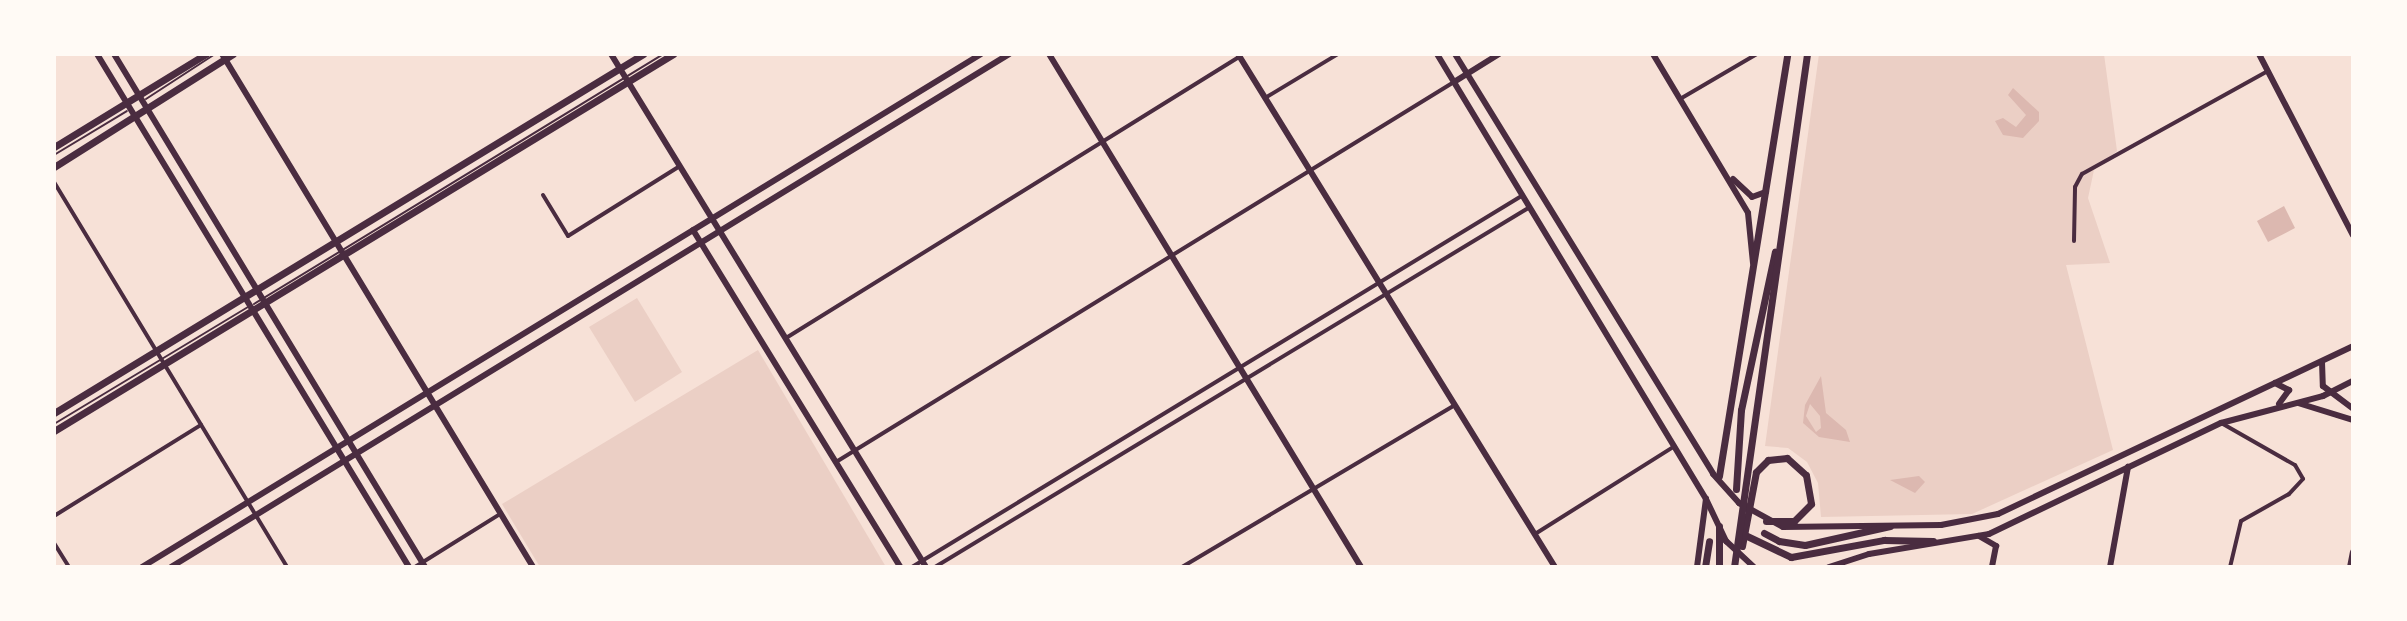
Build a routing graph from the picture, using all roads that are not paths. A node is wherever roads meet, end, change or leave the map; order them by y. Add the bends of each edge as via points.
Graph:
1 (97, 54) edge
2 (114, 54) edge
3 (206, 54) edge
4 (215, 54) edge
5 (233, 54) edge
6 (611, 54) edge
7 (643, 54) edge
8 (663, 54) edge
9 (673, 54) edge
10 (981, 54) edge
11 (1009, 54) edge
12 (1049, 54) edge
13 (1338, 54) edge
14 (1437, 54) edge
15 (1455, 54) edge
16 (1499, 54) edge
17 (1653, 54) edge
18 (1757, 54) edge
19 (1787, 54) edge
20 (1807, 54) edge
21 (2259, 54) edge
22 (1239, 56) edge
23 (223, 57) edge
24 (619, 68) junction
25 (2268, 71) junction
26 (1467, 74) junction
27 (626, 79) junction
28 (1454, 82) junction
29 (1265, 98) junction
30 (141, 99) junction
31 (1680, 99) junction
32 (128, 106) junction
33 (147, 110) junction
34 (885, 113) junction
35 (135, 117) junction
36 (893, 126) junction
37 (1103, 143) junction
38 (54, 147) edge
39 (54, 155) edge
40 (680, 166) junction
41 (54, 167) edge
42 (1310, 171) junction
43 (1728, 174) junction
44 (54, 182) edge
45 (1766, 192) junction
46 (543, 195) dead end
47 (1523, 195) junction
48 (1530, 207) junction
49 (712, 218) junction
50 (693, 230) junction
51 (721, 232) junction
52 (2353, 235) edge
53 (2074, 241) dead end
54 (337, 243) junction
55 (702, 243) junction
56 (1776, 250) junction
57 (343, 253) junction
58 (1172, 256) junction
59 (1754, 268) junction
60 (1380, 283) junction
61 (257, 290) junction
62 (1386, 293) junction
63 (245, 297) junction
64 (264, 301) junction
65 (251, 308) junction
66 (786, 338) junction
67 (2353, 346) edge
68 (156, 350) junction
69 (163, 361) junction
70 (2322, 362) junction
71 (1240, 368) junction
72 (1248, 380) junction
73 (2353, 381) edge
74 (2273, 383) junction
75 (428, 392) junction
76 (2331, 394) junction
77 (2295, 402) junction
78 (434, 403) junction
79 (1455, 405) junction
80 (2276, 406) junction
81 (2353, 409) edge
82 (54, 413) edge
83 (2353, 420) edge
84 (2221, 423) junction
85 (54, 424) edge
86 (201, 425) junction
87 (54, 431) edge
88 (349, 441) junction
89 (1675, 446) junction
90 (337, 448) junction
91 (854, 450) junction
92 (356, 453) junction
93 (344, 460) junction
94 (836, 462) junction
95 (2128, 467) junction
96 (1720, 473) dead end
97 (1314, 489) junction
98 (1736, 489) dead end
99 (1706, 499) junction
100 (248, 502) junction
101 (500, 514) junction
102 (256, 515) junction
103 (54, 516) edge
104 (1766, 521) junction
105 (1719, 526) junction
106 (1890, 526) junction
107 (1764, 533) dead end
108 (1535, 534) junction
109 (1747, 536) dead end
110 (1979, 536) junction
111 (1709, 541) dead end
112 (1933, 541) junction
113 (54, 543) edge
114 (2353, 552) edge
115 (924, 564) edge
116 (424, 565) edge
117 (1745, 566) edge
118 (69, 567) edge
119 (142, 567) edge
120 (171, 567) edge
121 (287, 567) edge
122 (409, 567) edge
123 (415, 567) edge
124 (533, 567) edge
125 (900, 567) edge
126 (912, 567) edge
127 (935, 567) edge
128 (1182, 567) edge
129 (1361, 567) edge
130 (1555, 567) edge
131 (1697, 567) edge
132 (1705, 567) edge
133 (1719, 567) edge
134 (1829, 567) edge
135 (1992, 567) edge
136 (2110, 567) edge
137 (2230, 567) edge
138 (2350, 567) edge

1 - 32 street
2 - 30 street
3 - 30 main road
4 - 30 lane
5 - 23 main road
6 - 24 street
7 - 24 main road
8 - 27 lane
9 - 27 main road
10 - 34 street
11 - 36 street
12 - 37 street
13 - 29 street
14 - 28 street
15 - 26 street
16 - 26 street
17 - 31 street
18 - 31 street
19 - 45 main road
20 - 56 main road
21 - 25 street
22 - 29 street
22 - 37 street
23 - 33 main road
23 - 54 street
24 - 27 street
24 - 54 main road
25 - 52 street
25 - 53 street via 2082,174 2075,187
26 - 28 street
26 - 104 street via 1713,474 1739,503
27 - 40 street
27 - 57 main road
28 - 42 street
28 - 47 street
29 - 42 street
30 - 32 main road
30 - 33 street
31 - 43 street
32 - 35 street
32 - 38 main road
32 - 39 lane
33 - 35 main road
33 - 61 street
34 - 36 street
34 - 49 street
35 - 41 main road
35 - 63 street
36 - 51 street
37 - 58 street
37 - 66 street
40 - 46 street via 568,236
40 - 49 street
42 - 58 street
42 - 60 street
43 - 45 street via 1752,197
43 - 59 street via 1752,227
44 - 68 street
45 - 59 main road
47 - 48 street
47 - 60 street
48 - 62 street
48 - 89 street
49 - 50 street
49 - 51 street
50 - 55 street
50 - 75 street
51 - 55 street
51 - 66 street
54 - 57 street
54 - 61 main road
55 - 78 street
55 - 94 street
56 - 98 main road via 1741,410
56 - 117 main road via 1778,276 1754,426
57 - 64 main road
57 - 75 street
58 - 71 street
58 - 91 street
59 - 96 main road
60 - 62 street
60 - 71 street
61 - 63 main road
61 - 64 street
62 - 72 street
62 - 79 street
63 - 65 street
63 - 68 main road
64 - 65 main road
64 - 88 street
65 - 69 main road
65 - 90 street
66 - 91 street
67 - 70 street
68 - 69 street
68 - 82 main road
69 - 85 lane
69 - 86 street
69 - 87 main road
70 - 74 street
70 - 76 street via 2319,378
71 - 72 street
71 - 115 street
72 - 97 street
72 - 127 street
73 - 76 street
74 - 80 street via 2286,386 2290,394
74 - 106 street via 1998,514 1941,525
75 - 78 street
75 - 88 street
76 - 77 street
76 - 81 street
77 - 80 street
77 - 83 street
78 - 92 street
78 - 101 street
79 - 97 street
79 - 108 street
80 - 84 street
84 - 95 street
84 - 137 street via 2295,465 2303,479 2289,494 2241,521
86 - 100 street
86 - 103 street
88 - 90 street
88 - 92 street
89 - 99 street
89 - 108 street
90 - 93 street
90 - 100 street
91 - 94 street
91 - 115 street
92 - 93 street
92 - 116 street
93 - 102 street
93 - 122 street
94 - 125 street
95 - 110 street
95 - 136 street
97 - 128 street
97 - 129 street
99 - 105 street
99 - 131 street
100 - 102 street
100 - 119 street
101 - 116 street
101 - 124 street
102 - 120 street
102 - 121 street
104 - 106 street via 1798,530
104 - 117 main road via 1786,523 1802,516 1812,500 1809,480 1794,462 1777,457 1758,468
105 - 117 street
105 - 133 main road
106 - 107 main road via 1805,545
108 - 130 street
109 - 112 main road via 1776,553 1803,557 1870,541
110 - 112 street
110 - 135 street via 1996,546
111 - 132 main road
112 - 134 street
113 - 118 street
114 - 138 street
115 - 126 street
116 - 123 street

